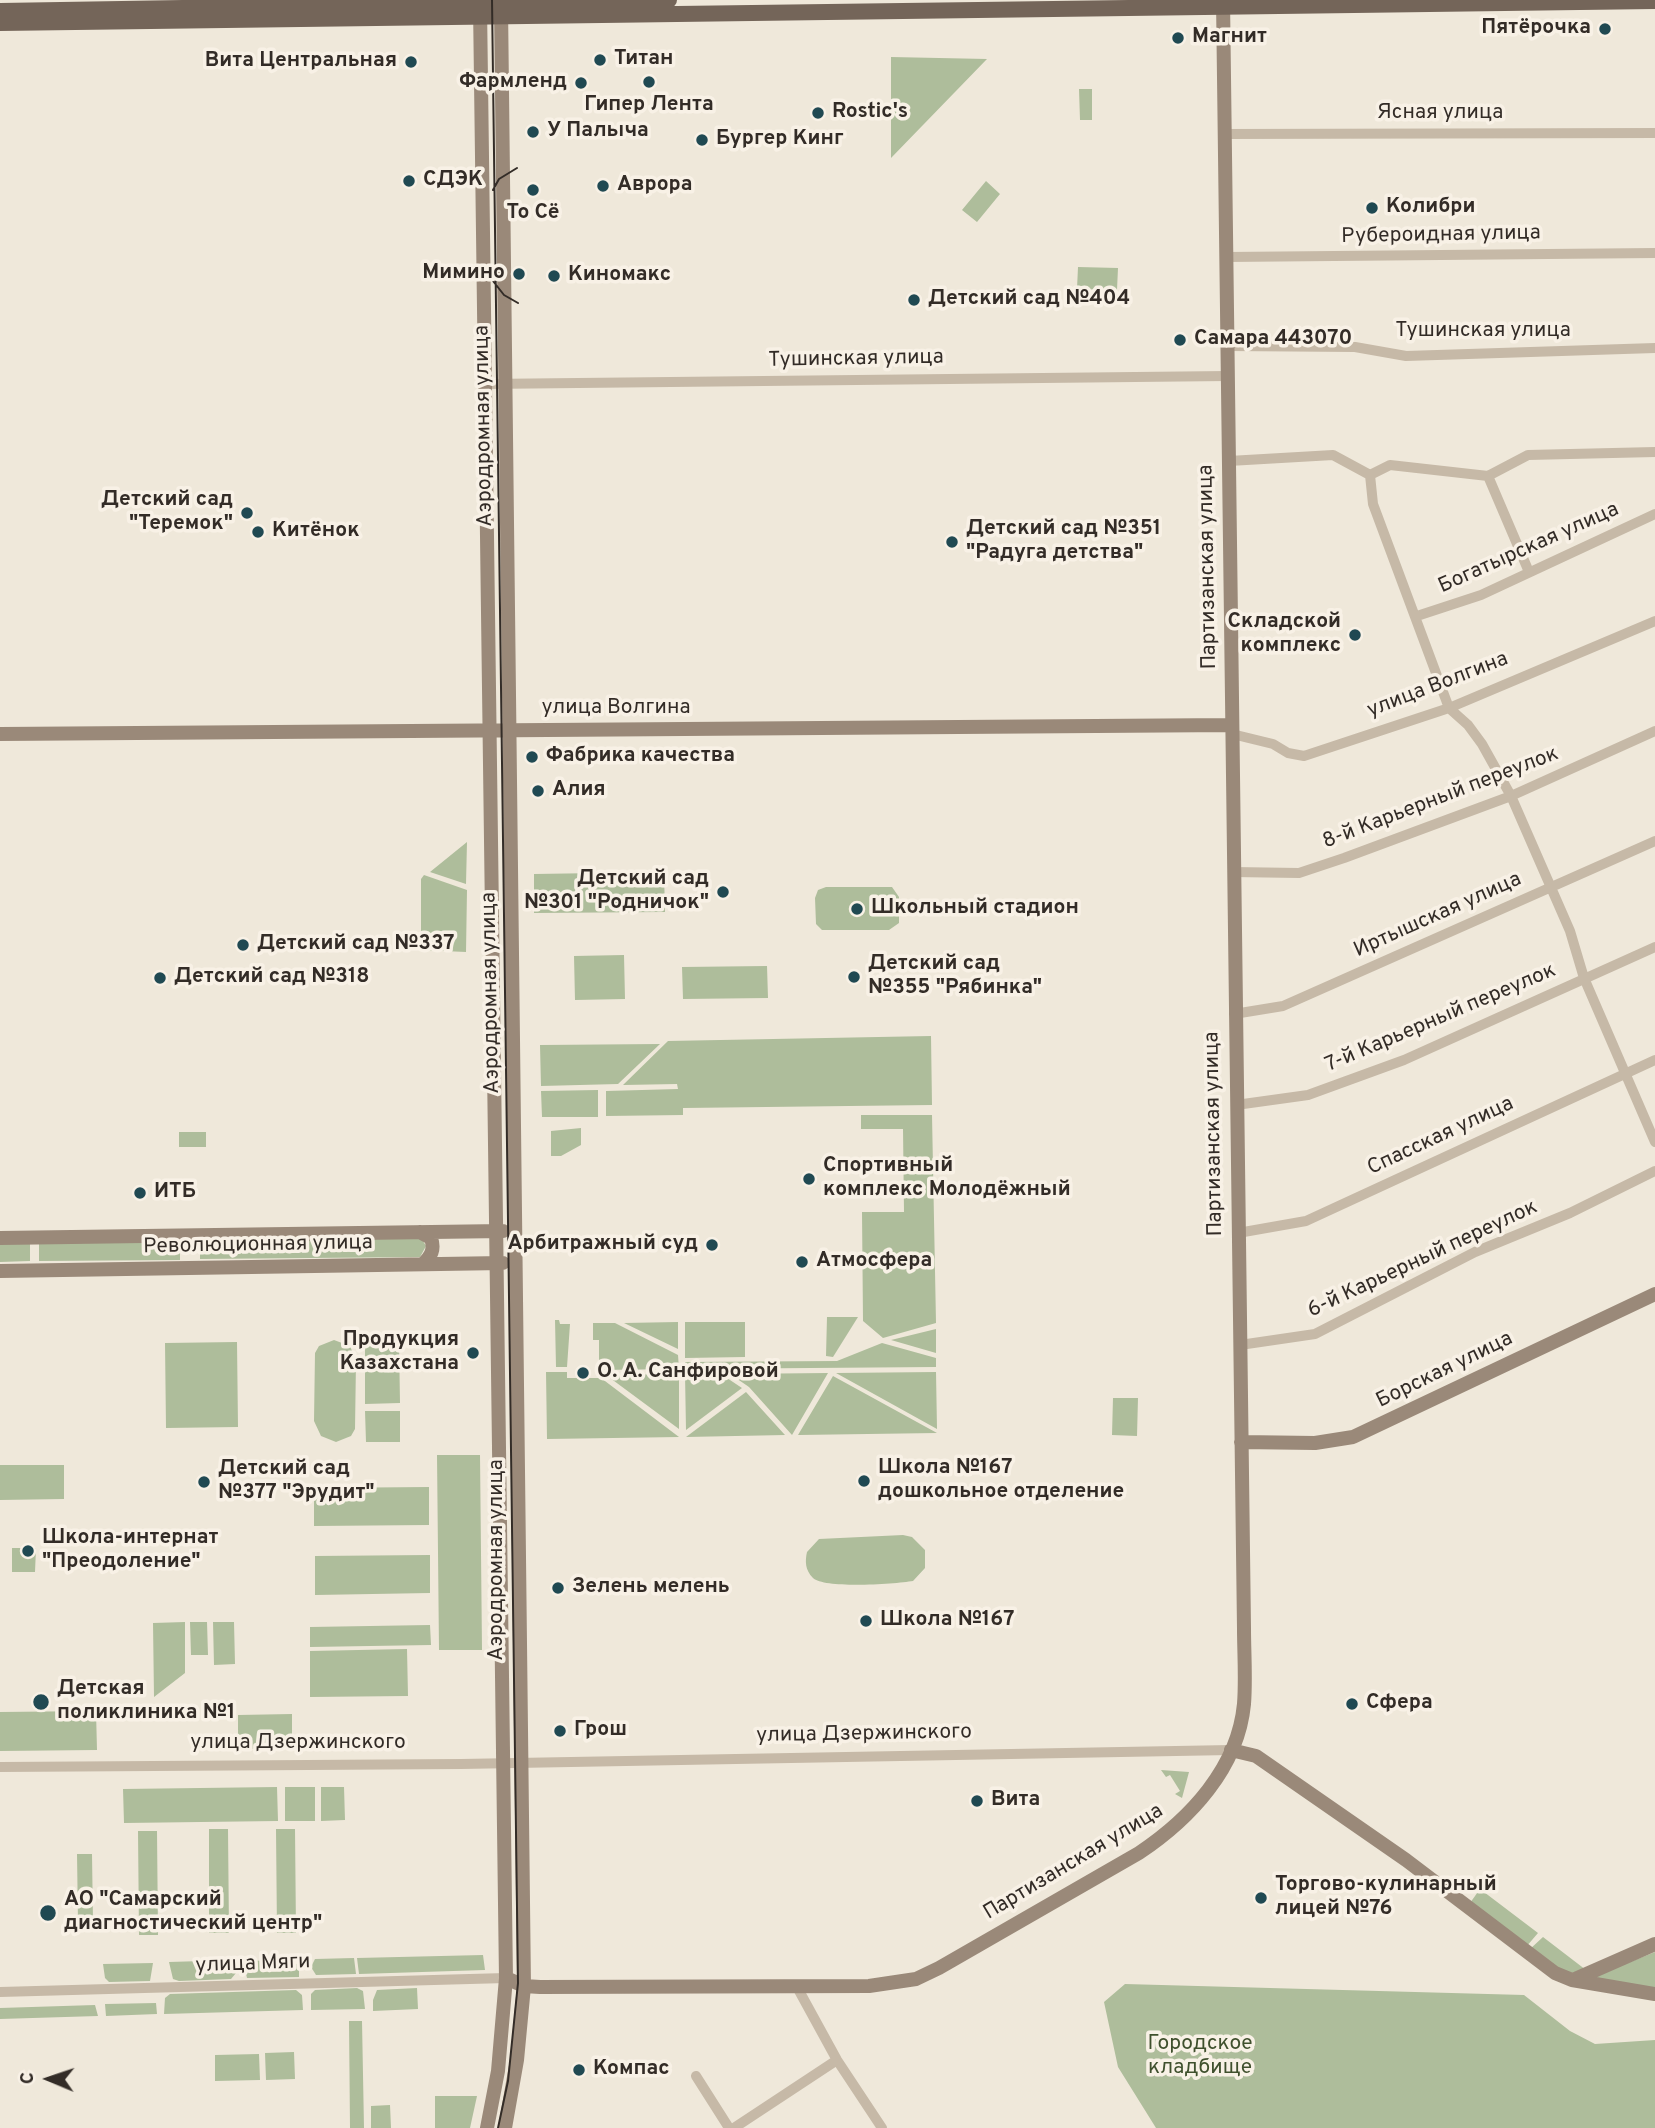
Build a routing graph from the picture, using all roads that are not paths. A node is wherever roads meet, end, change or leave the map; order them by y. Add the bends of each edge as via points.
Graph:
1 (669, 0) edge
2 (1655, 1) edge
3 (1223, 4) edge
4 (501, 7) edge
5 (480, 8) edge
6 (0, 11) edge
7 (0, 23) edge
8 (1655, 133) edge
9 (1225, 134) junction
10 (1655, 253) edge
11 (1227, 257) junction
12 (1228, 346) junction
13 (1655, 348) edge
14 (1228, 376) junction
15 (505, 383) junction
16 (485, 384) junction
17 (1655, 452) edge
18 (1229, 461) junction
19 (1370, 475) junction
20 (1488, 476) junction
21 (1655, 514) edge
22 (1529, 572) junction
23 (1417, 616) junction
24 (1655, 621) edge
25 (1449, 708) junction
26 (489, 730) junction
27 (509, 730) junction
28 (1232, 730) junction
29 (1655, 731) edge
30 (0, 734) edge
31 (1511, 796) junction
32 (1655, 841) edge
33 (1233, 872) junction
34 (1549, 887) junction
35 (1655, 947) edge
36 (1584, 978) junction
37 (1234, 1014) junction
38 (1655, 1060) edge
39 (1624, 1073) junction
40 (1236, 1105) junction
41 (1655, 1142) edge
42 (1655, 1171) edge
43 (515, 1230) junction
44 (495, 1231) junction
45 (421, 1232) junction
46 (1238, 1233) junction
47 (0, 1238) edge
48 (495, 1263) junction
49 (516, 1263) junction
50 (423, 1264) junction
51 (0, 1271) edge
52 (1655, 1294) edge
53 (1240, 1345) junction
54 (1241, 1442) junction
55 (1231, 1750) junction
56 (504, 1762) junction
57 (521, 1762) junction
58 (0, 1767) edge
59 (1655, 1944) edge
60 (506, 1978) junction
61 (1572, 1980) junction
62 (524, 1986) junction
63 (797, 1987) junction
64 (0, 1992) edge
65 (1655, 1994) edge
66 (837, 2060) junction
67 (696, 2076) dead end
68 (487, 2128) edge
69 (505, 2128) edge
70 (732, 2128) edge
71 (882, 2128) edge

1 - 4 main road
2 - 3 main road
3 - 4 main road
3 - 9 street, Партизанская улица
4 - 5 main road
4 - 15 street, Аэродромная улица
5 - 6 main road
5 - 7 main road
5 - 16 street, Аэродромная улица
8 - 9 street, Ясная улица
9 - 11 street, Партизанская улица
10 - 11 street, Рубероидная улица
11 - 12 street, Партизанская улица
12 - 13 street, Тушинская улица via 1355,346 1406,356
12 - 14 street, Партизанская улица
14 - 15 street, Тушинская улица
14 - 18 street, Партизанская улица
15 - 16 street, Тушинская улица
15 - 27 street, Аэродромная улица
16 - 26 street, Аэродромная улица
17 - 20 street via 1528,455
18 - 19 street via 1333,455
18 - 28 street, Партизанская улица
19 - 20 street via 1390,465
19 - 23 street via 1373,504
20 - 22 street
21 - 22 street, Богатырская улица
22 - 23 street, Богатырская улица via 1481,595
23 - 25 street
24 - 25 street, улица Волгина
25 - 28 street, улица Волгина via 1304,756
25 - 31 street via 1482,744
26 - 27 street, улица Волгина
26 - 30 street, улица Волгина
26 - 44 street, Аэродромная улица
27 - 28 street, улица Волгина
27 - 43 street, Аэродромная улица
28 - 33 street, Партизанская улица
29 - 31 street, 8-й Карьерный переулок
31 - 33 street, 8-й Карьерный переулок via 1299,873
31 - 34 street
32 - 34 street, Иртышская улица
33 - 37 street, Партизанская улица
34 - 36 street via 1570,930
34 - 37 street, Иртышская улица via 1283,1006
35 - 36 street, 7-й Карьерный переулок
36 - 39 street
36 - 40 street, 7-й Карьерный переулок via 1404,1060 1308,1096
37 - 40 street, Партизанская улица
38 - 39 street, Спасская улица
39 - 41 street
39 - 46 street, Спасская улица via 1306,1221
40 - 46 street, Партизанская улица
42 - 53 street, 6-й Карьерный переулок via 1475,1252 1315,1334
43 - 44 street, Революционная улица
43 - 49 street, Аэродромная улица
44 - 45 street, Революционная улица
44 - 48 street, Аэродромная улица
45 - 47 street, Революционная улица
45 - 50 street via 431,1238 433,1246
46 - 53 street, Партизанская улица
48 - 49 street, Революционная улица
48 - 50 street, Революционная улица
48 - 56 street, Аэродромная улица
49 - 57 street, Аэродромная улица
50 - 51 street, Революционная улица
52 - 54 street, Борская улица via 1353,1437 1315,1443
53 - 54 street, Партизанская улица
54 - 55 street, Партизанская улица via 1244,1702
55 - 57 street, улица Дзержинского
55 - 61 street, улица Дзержинского via 1256,1756 1406,1860 1539,1962
55 - 63 street, Партизанская улица via 1211,1787 1171,1831 939,1968 892,1984
56 - 57 street, улица Дзержинского
56 - 58 street, улица Дзержинского
56 - 60 street, Аэродромная улица
57 - 62 street, Аэродромная улица
59 - 61 street
60 - 62 street, Партизанская улица
60 - 64 street, улица Мяги
60 - 68 street via 498,2071
61 - 65 street, улица Дзержинского
62 - 63 street, Партизанская улица
62 - 69 street
63 - 66 street
66 - 70 street
66 - 71 street
67 - 70 street

